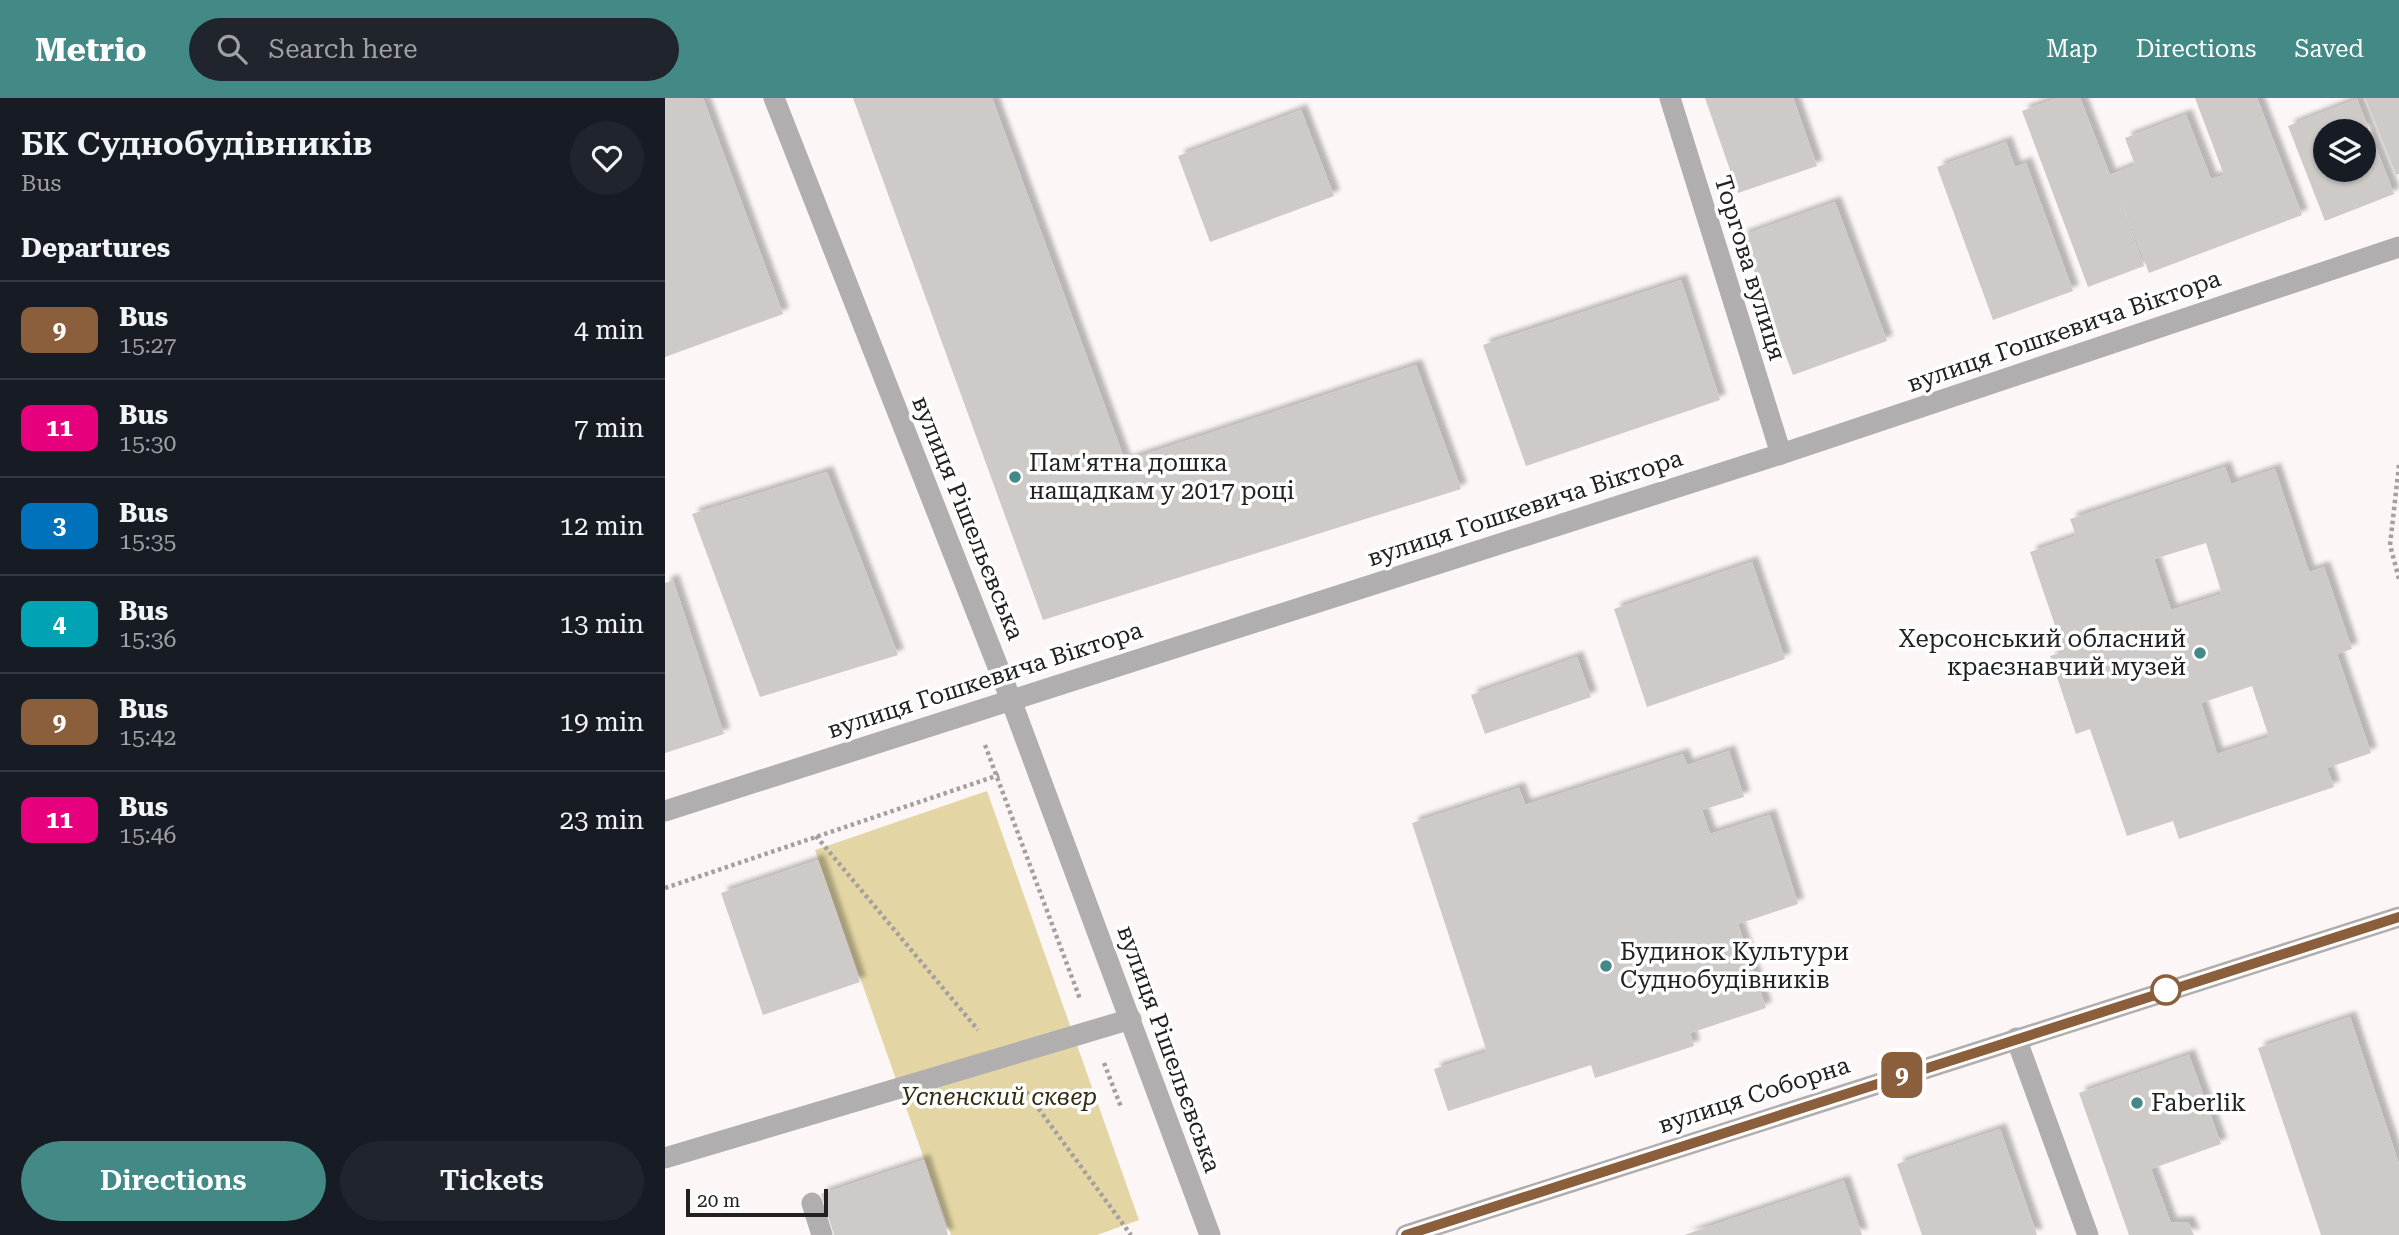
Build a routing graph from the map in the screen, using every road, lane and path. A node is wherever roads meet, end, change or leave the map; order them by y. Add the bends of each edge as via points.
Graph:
1 (774, 98) edge
2 (1670, 98) edge
3 (2399, 247) edge
4 (1781, 453) junction
5 (2399, 465) edge
6 (2399, 579) edge
7 (1011, 700) junction
8 (996, 776) dead end
9 (665, 811) edge
10 (816, 836) junction
11 (665, 888) edge
12 (2399, 917) edge
13 (1131, 1019) junction
14 (2017, 1038) junction
15 (1001, 1058) junction
16 (665, 1158) edge
17 (812, 1203) dead end
18 (822, 1235) edge
19 (1132, 1235) edge
20 (1210, 1235) edge
21 (1406, 1235) edge
22 (2088, 1235) edge

1 - 7 street, вулиця Рішельєвська
2 - 4 street, Торгова вулиця
3 - 4 street, вулиця Гошкевича Віктора
4 - 7 street, вулиця Гошкевича Віктора
5 - 6 path via 2390,545
7 - 9 street, вулиця Гошкевича Віктора
7 - 13 street, вулиця Рішельєвська
8 - 10 path
10 - 11 path
10 - 15 path
12 - 14 street, вулиця Соборна
13 - 15 street
13 - 20 street, вулиця Рішельєвська
14 - 21 street, вулиця Соборна
14 - 22 street
15 - 16 street
15 - 19 path
17 - 18 street

